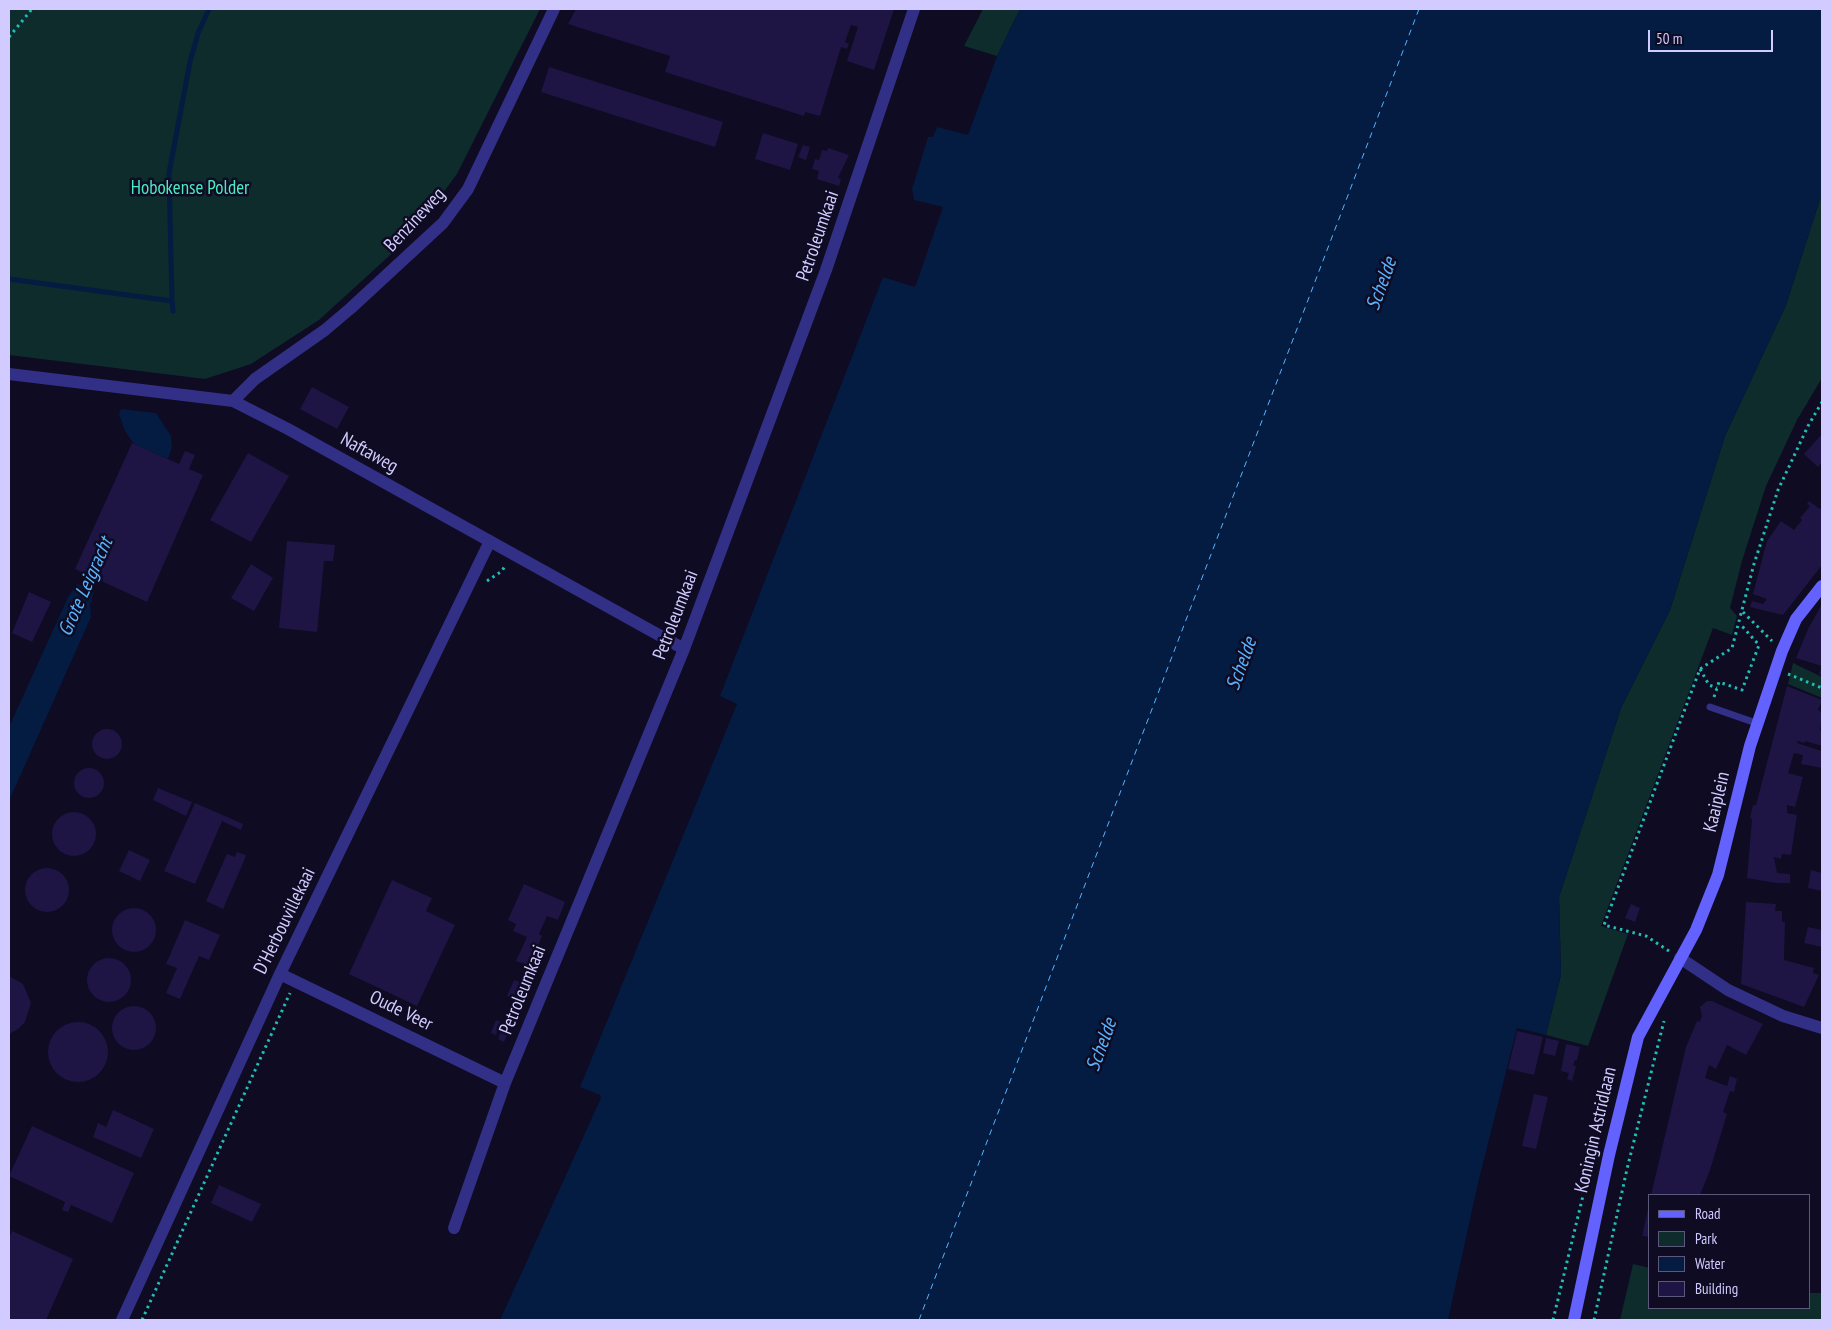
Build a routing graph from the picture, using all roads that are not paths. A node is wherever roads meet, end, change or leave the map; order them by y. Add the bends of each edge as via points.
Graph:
1 (554, 9) edge
2 (914, 9) edge
3 (9, 374) edge
4 (233, 402) junction
5 (490, 541) junction
6 (1822, 586) edge
7 (684, 649) junction
8 (1710, 708) road end
9 (1756, 723) junction
10 (1680, 958) junction
11 (280, 974) junction
12 (1822, 1028) edge
13 (505, 1083) junction
14 (454, 1228) dead end
15 (122, 1320) edge
16 (1574, 1320) edge

1 - 4 street, Benzineweg via 468,189 443,223 351,308 255,379
2 - 7 street, Petroleumkaai via 826,270
3 - 4 street, Naftaweg
4 - 5 street, Naftaweg
5 - 7 street, Naftaweg
5 - 11 street, D'Herbouvillekaai
6 - 9 street, Kaaiplein via 1796,620
7 - 13 street, Petroleumkaai
8 - 9 lane
9 - 10 street, Kaaiplein via 1718,876 1696,930
10 - 12 street via 1728,990 1783,1016
10 - 16 street, Koningin Astridlaan via 1638,1037
11 - 13 street, Oude Veer
11 - 15 street, D'Herbouvillekaai
13 - 14 street, Petroleumkaai

